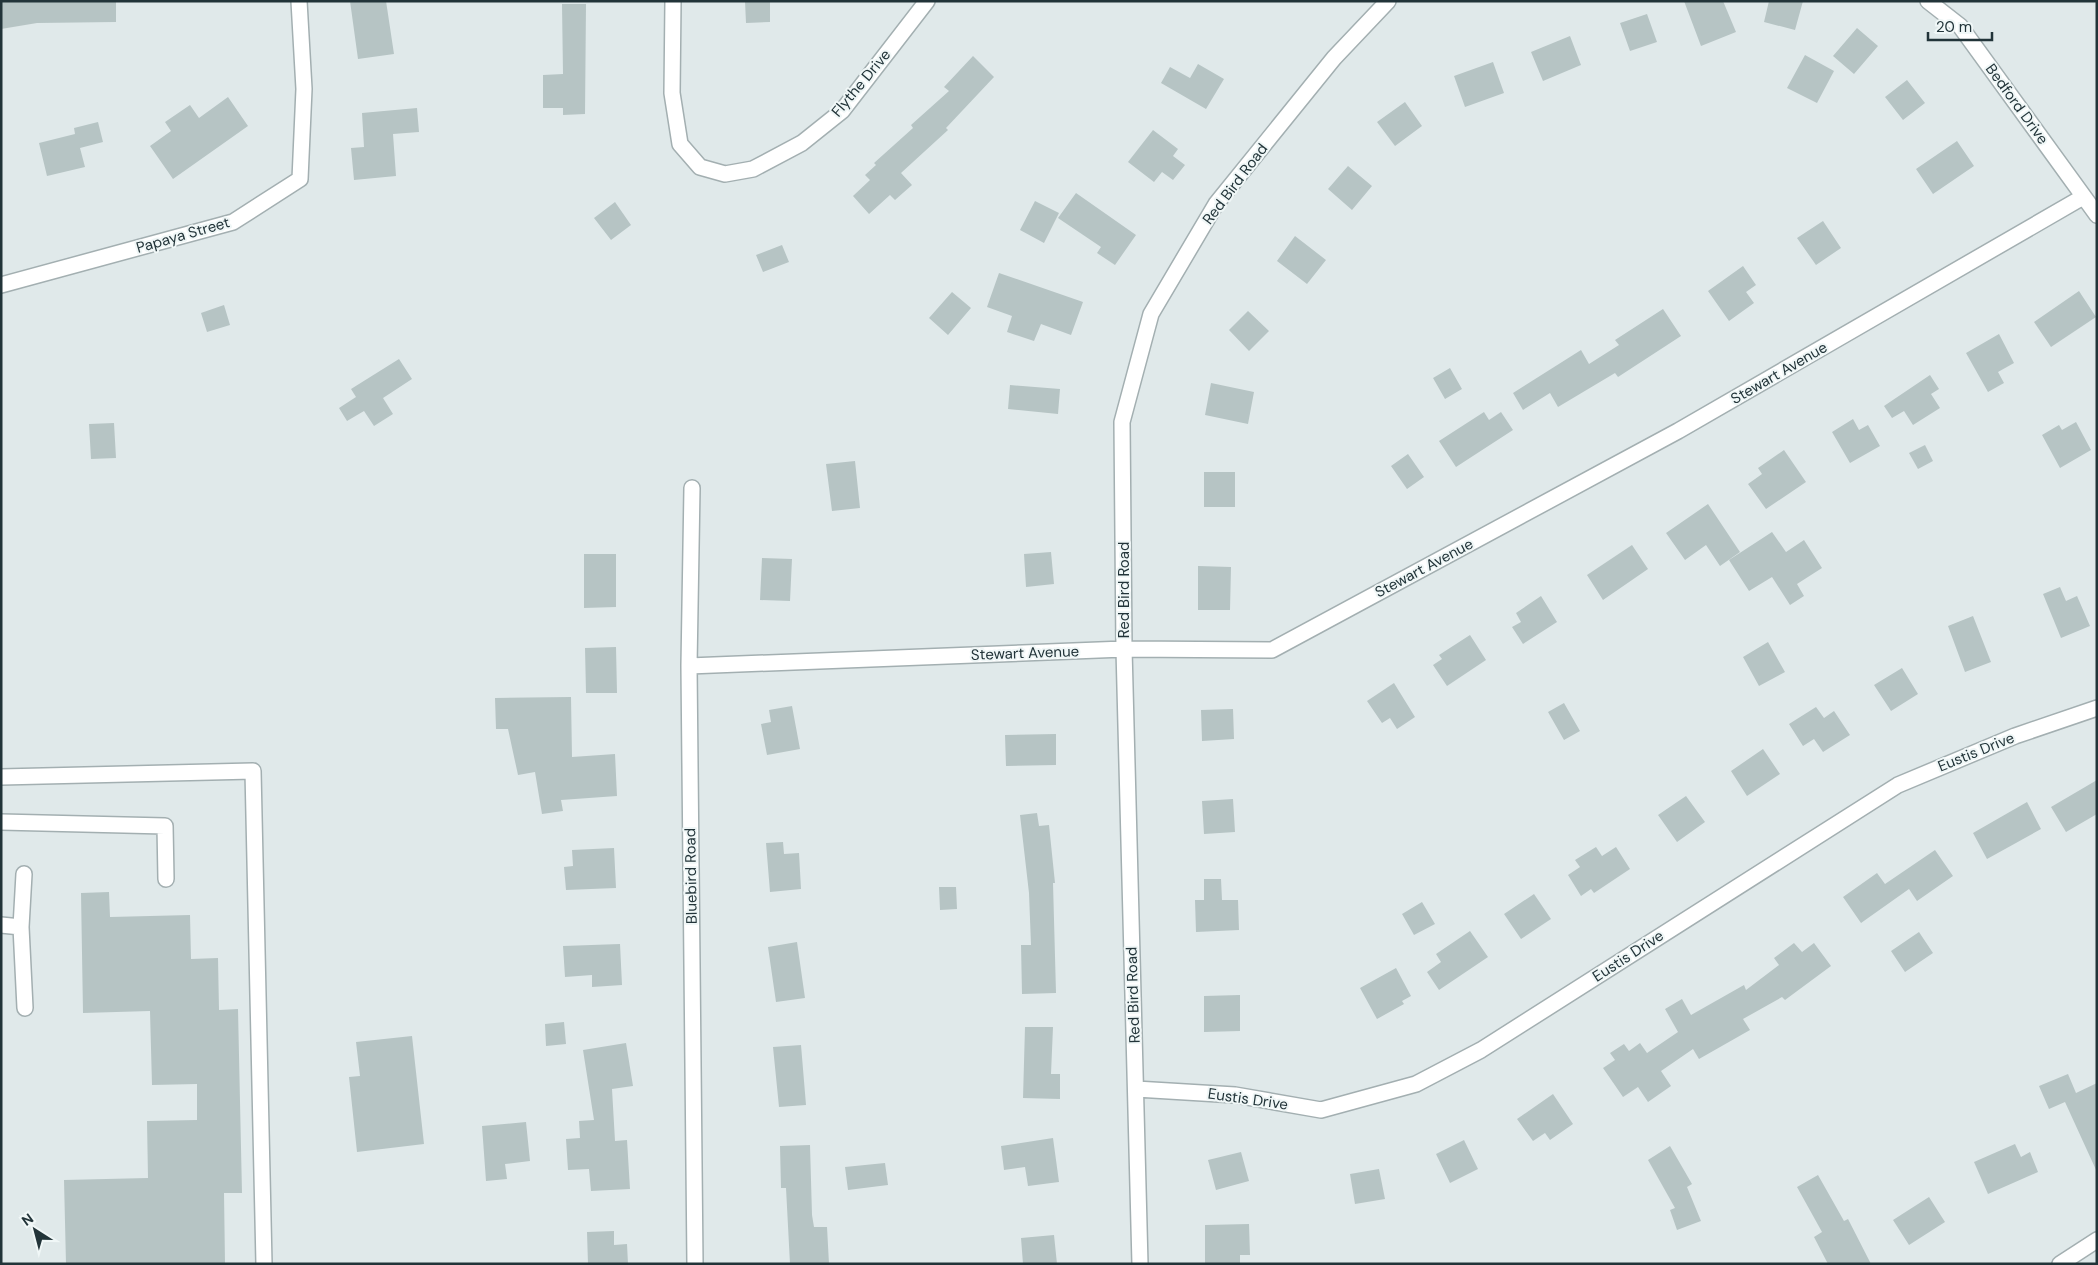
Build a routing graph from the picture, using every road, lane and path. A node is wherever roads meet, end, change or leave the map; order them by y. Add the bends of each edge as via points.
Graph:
1 (300, 1) edge
2 (672, 1) edge
3 (927, 1) edge
4 (1388, 1) edge
5 (1928, 1) edge
6 (2083, 198) junction
7 (2097, 215) edge
8 (1, 285) edge
9 (692, 488) dead end
10 (1124, 649) junction
11 (689, 666) junction
12 (2097, 708) edge
13 (1, 776) edge
14 (1, 822) edge
15 (24, 874) dead end
16 (166, 880) dead end
17 (1, 925) edge
18 (21, 927) junction
19 (25, 1008) dead end
20 (1136, 1089) junction
21 (2097, 1240) edge
22 (264, 1264) edge
23 (696, 1264) edge
24 (1140, 1264) edge
25 (2060, 1264) edge

1 - 8 street, Papaya Street via 304,89 300,179 233,222
2 - 3 street, Flythe Drive via 672,93 680,144 700,167 724,174 753,170 802,143 842,110
4 - 10 street, Red Bird Road via 1334,58 1216,204 1151,314 1122,422
5 - 6 street, Bedford Drive via 1960,26
6 - 7 street, Bedford Drive
6 - 10 street, Stewart Avenue via 1678,431 1272,650
9 - 11 street, Bluebird Road
10 - 11 street, Stewart Avenue
10 - 20 street, Red Bird Road
11 - 23 street, Bluebird Road
12 - 20 street, Eustis Drive via 2015,736 1898,785 1481,1050 1416,1084 1321,1110 1235,1095
13 - 22 street via 253,771
14 - 16 street via 165,826
15 - 18 street
17 - 18 street
18 - 19 street
20 - 24 street, Red Bird Road
21 - 25 street

